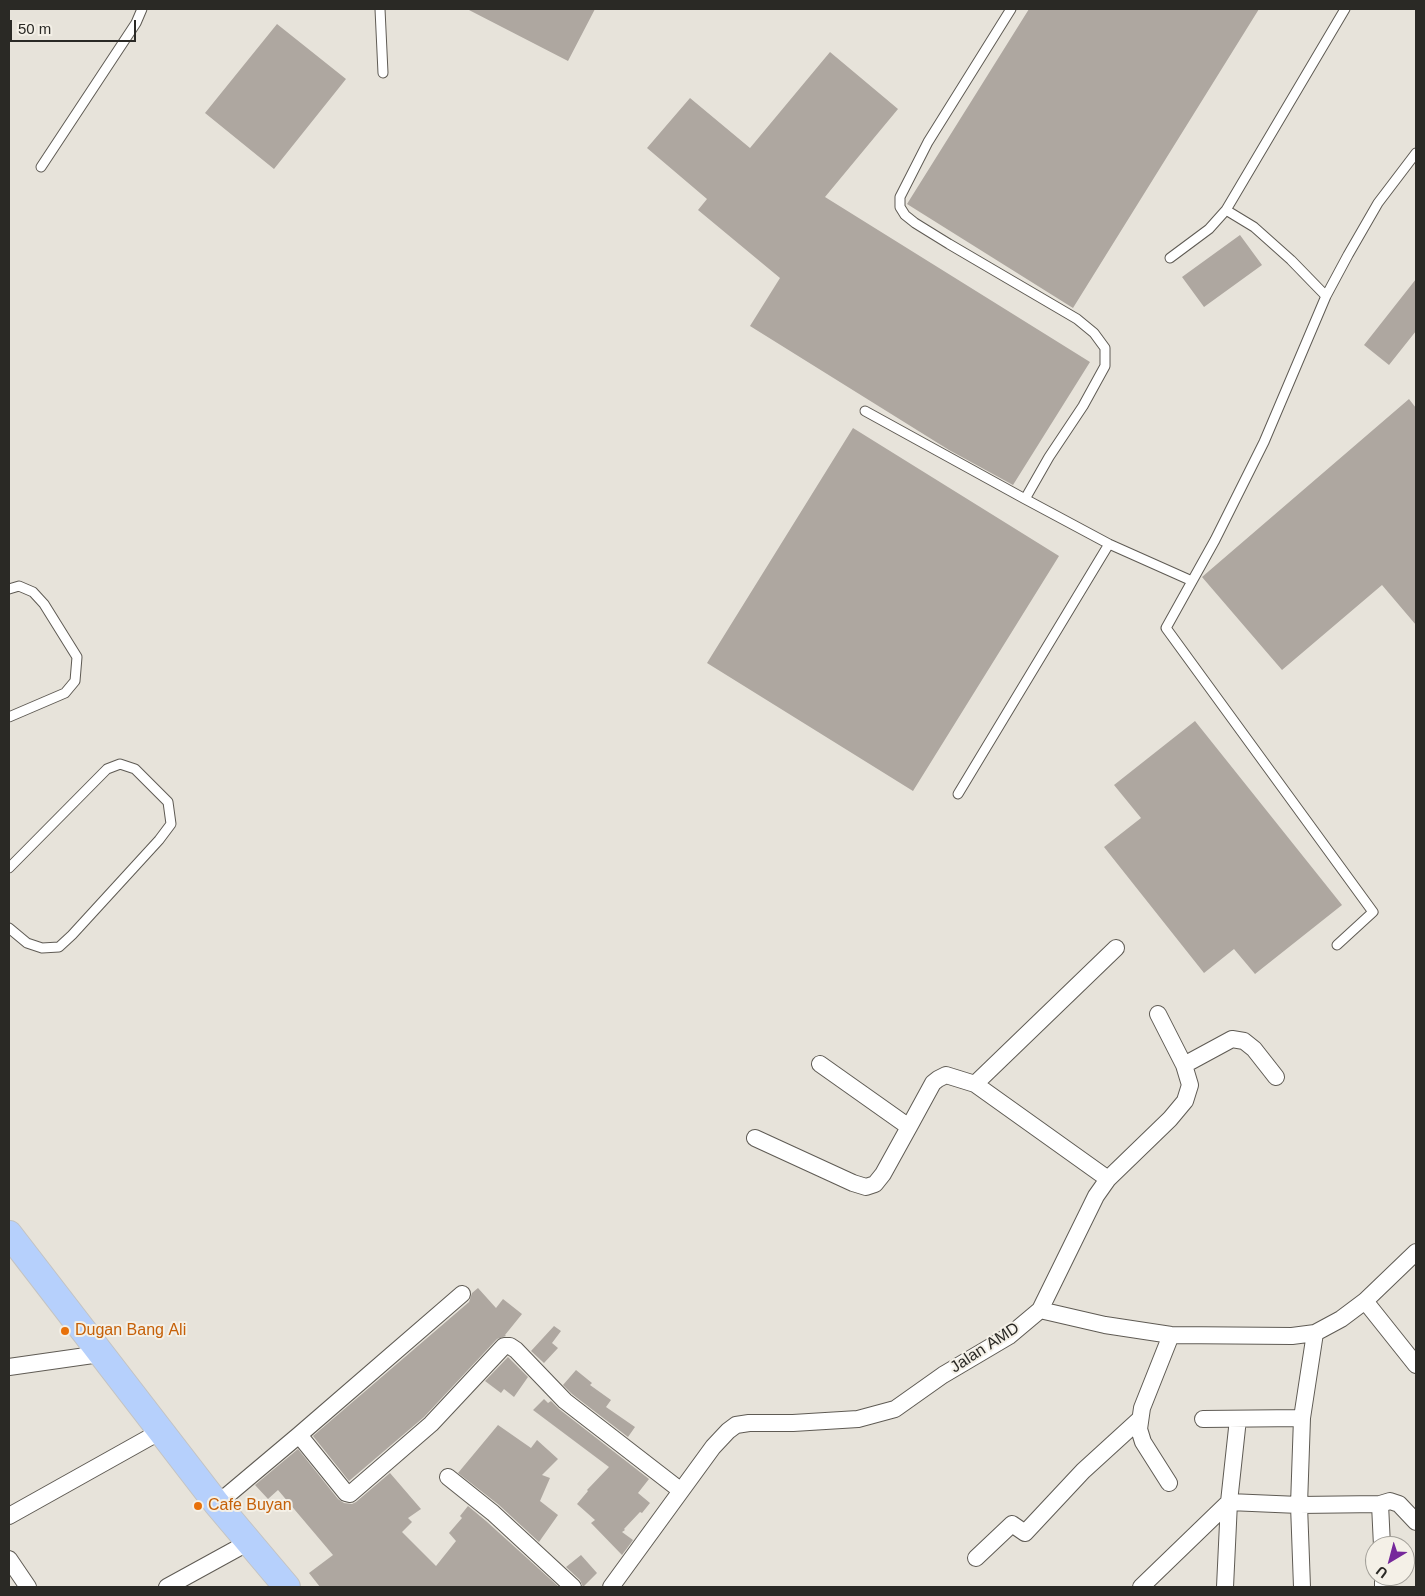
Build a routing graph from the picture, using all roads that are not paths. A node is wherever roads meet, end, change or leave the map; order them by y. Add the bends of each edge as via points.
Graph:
1 (142, 9) edge
2 (380, 9) edge
3 (1011, 9) edge
4 (1345, 9) edge
5 (383, 73) dead end
6 (1416, 153) edge
7 (41, 167) dead end
8 (1226, 210) junction
9 (1170, 258) dead end
10 (1326, 296) junction
11 (865, 411) dead end
12 (1026, 499) junction
13 (1109, 544) junction
14 (1192, 581) junction
15 (9, 589) edge
16 (9, 717) edge
17 (958, 794) dead end
18 (9, 868) edge
19 (9, 928) edge
20 (1337, 946) dead end
21 (1116, 948) dead end
22 (1158, 1014) dead end
23 (820, 1064) dead end
24 (1184, 1065) junction
25 (1276, 1077) dead end
26 (975, 1084) junction
27 (909, 1127) junction
28 (755, 1138) dead end
29 (1108, 1179) junction
30 (9, 1234) edge
31 (1416, 1252) edge
32 (462, 1294) dead end
33 (1365, 1301) junction
34 (1040, 1310) junction
35 (1315, 1333) junction
36 (1171, 1335) junction
37 (100, 1354) junction
38 (1416, 1365) edge
39 (9, 1367) edge
40 (1302, 1418) junction
41 (1140, 1419) junction
42 (1203, 1419) dead end
43 (1238, 1419) junction
44 (161, 1431) junction
45 (299, 1436) junction
46 (448, 1477) dead end
47 (1169, 1483) dead end
48 (680, 1490) junction
49 (1228, 1502) junction
50 (217, 1504) junction
51 (1380, 1504) junction
52 (1299, 1505) junction
53 (9, 1516) edge
54 (1416, 1522) edge
55 (1382, 1536) edge
56 (250, 1542) junction
57 (976, 1558) dead end
58 (9, 1560) edge
59 (28, 1587) edge
60 (167, 1587) edge
61 (287, 1587) edge
62 (572, 1587) edge
63 (611, 1587) edge
64 (1142, 1587) edge
65 (1225, 1587) edge
66 (1302, 1587) edge

1 - 7 lane
2 - 5 lane
3 - 12 lane via 928,142 900,197 900,207 905,215 928,232 1077,319 1094,332 1105,348 1105,366
4 - 8 lane
6 - 10 lane via 1378,203
8 - 9 lane via 1210,230
8 - 10 lane via 1254,227
10 - 14 lane via 1264,442
11 - 12 lane
12 - 13 lane
13 - 14 lane
13 - 17 lane
14 - 20 lane via 1166,628 1373,912
15 - 16 lane via 20,586 33,592 77,658 75,681 65,693
18 - 19 lane via 107,769 120,764 135,769 168,802 171,824 159,840 59,946 42,948 27,943
21 - 26 street
22 - 24 street
23 - 27 street
24 - 25 street via 1232,1039 1244,1041 1254,1049
24 - 29 street via 1190,1085 1184,1101 1170,1119
26 - 27 street via 946,1075 938,1078
26 - 29 street
27 - 28 street via 876,1184 866,1187
29 - 34 street via 1096,1196
30 - 37 main road
31 - 33 street
32 - 45 street
33 - 35 street
33 - 38 street
34 - 36 street via 1105,1325
34 - 48 street, Jalan AMD via 1009,1336 943,1375 895,1409 858,1419 736,1425 713,1447
35 - 36 street via 1292,1336
35 - 40 street
36 - 41 street
37 - 39 street
37 - 44 main road
40 - 43 street
40 - 52 street
41 - 47 street via 1138,1429 1143,1442
41 - 57 street via 1083,1471 1025,1533 1012,1524
42 - 43 street
43 - 49 street
44 - 50 main road
44 - 53 street
45 - 48 street via 350,1494 431,1424 504,1346 510,1346 565,1400
45 - 50 street
46 - 62 street via 493,1513
48 - 63 street, Jalan AMD
49 - 52 street
49 - 64 street
49 - 65 street
50 - 56 main road
51 - 52 street
51 - 54 street via 1390,1501 1399,1504
51 - 55 street
52 - 66 street
56 - 60 street
56 - 61 main road
58 - 59 street

